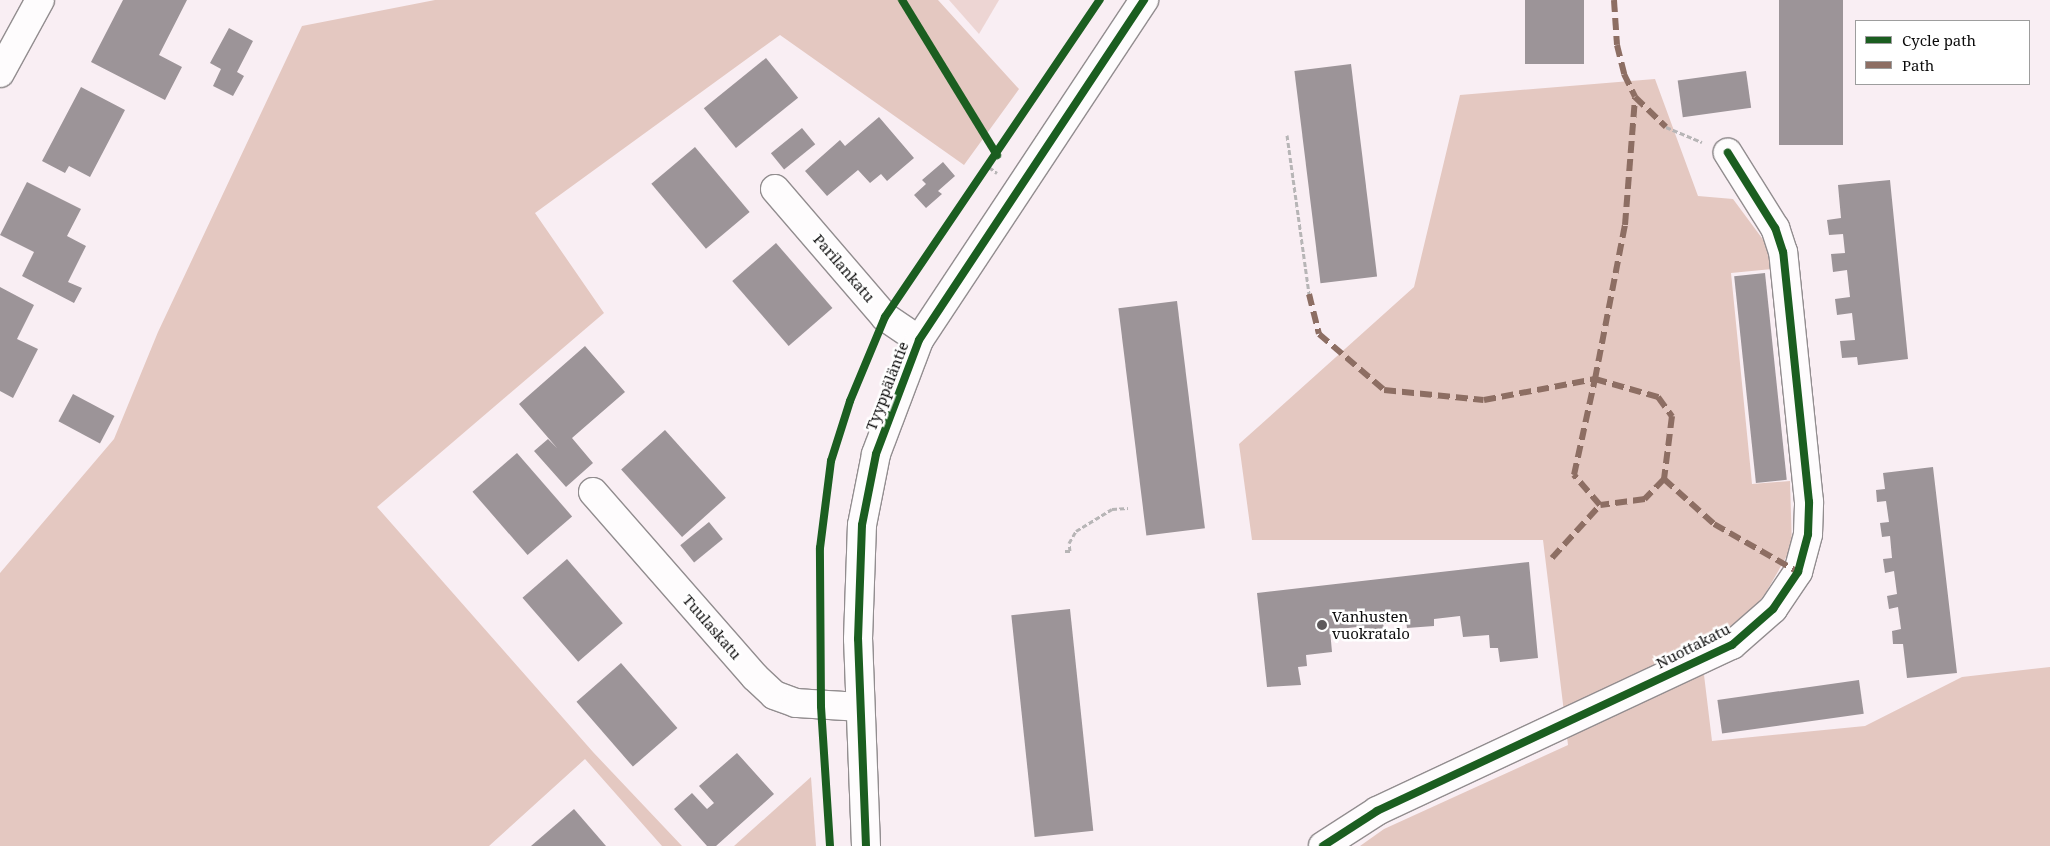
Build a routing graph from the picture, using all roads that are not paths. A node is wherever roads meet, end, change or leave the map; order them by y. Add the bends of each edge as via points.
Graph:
1 (40, 0) edge
2 (1144, 0) edge
3 (0, 73) edge
4 (1728, 154) road end
5 (775, 189) dead end
6 (919, 340) junction
7 (593, 492) dead end
8 (859, 708) junction
9 (866, 846) edge
10 (1323, 846) edge

1 - 3 street
2 - 6 street, Tyyppäläntie
4 - 10 street, Nuottakatu via 1775,228 1783,252 1809,502 1808,534 1798,572 1773,609 1732,645 1386,807
5 - 6 street, Parilankatu via 885,317
6 - 8 street, Tyyppäläntie via 876,454 862,525
7 - 8 street, Tuulaskatu via 754,677 774,695 796,703
8 - 9 street, Tyyppäläntie

